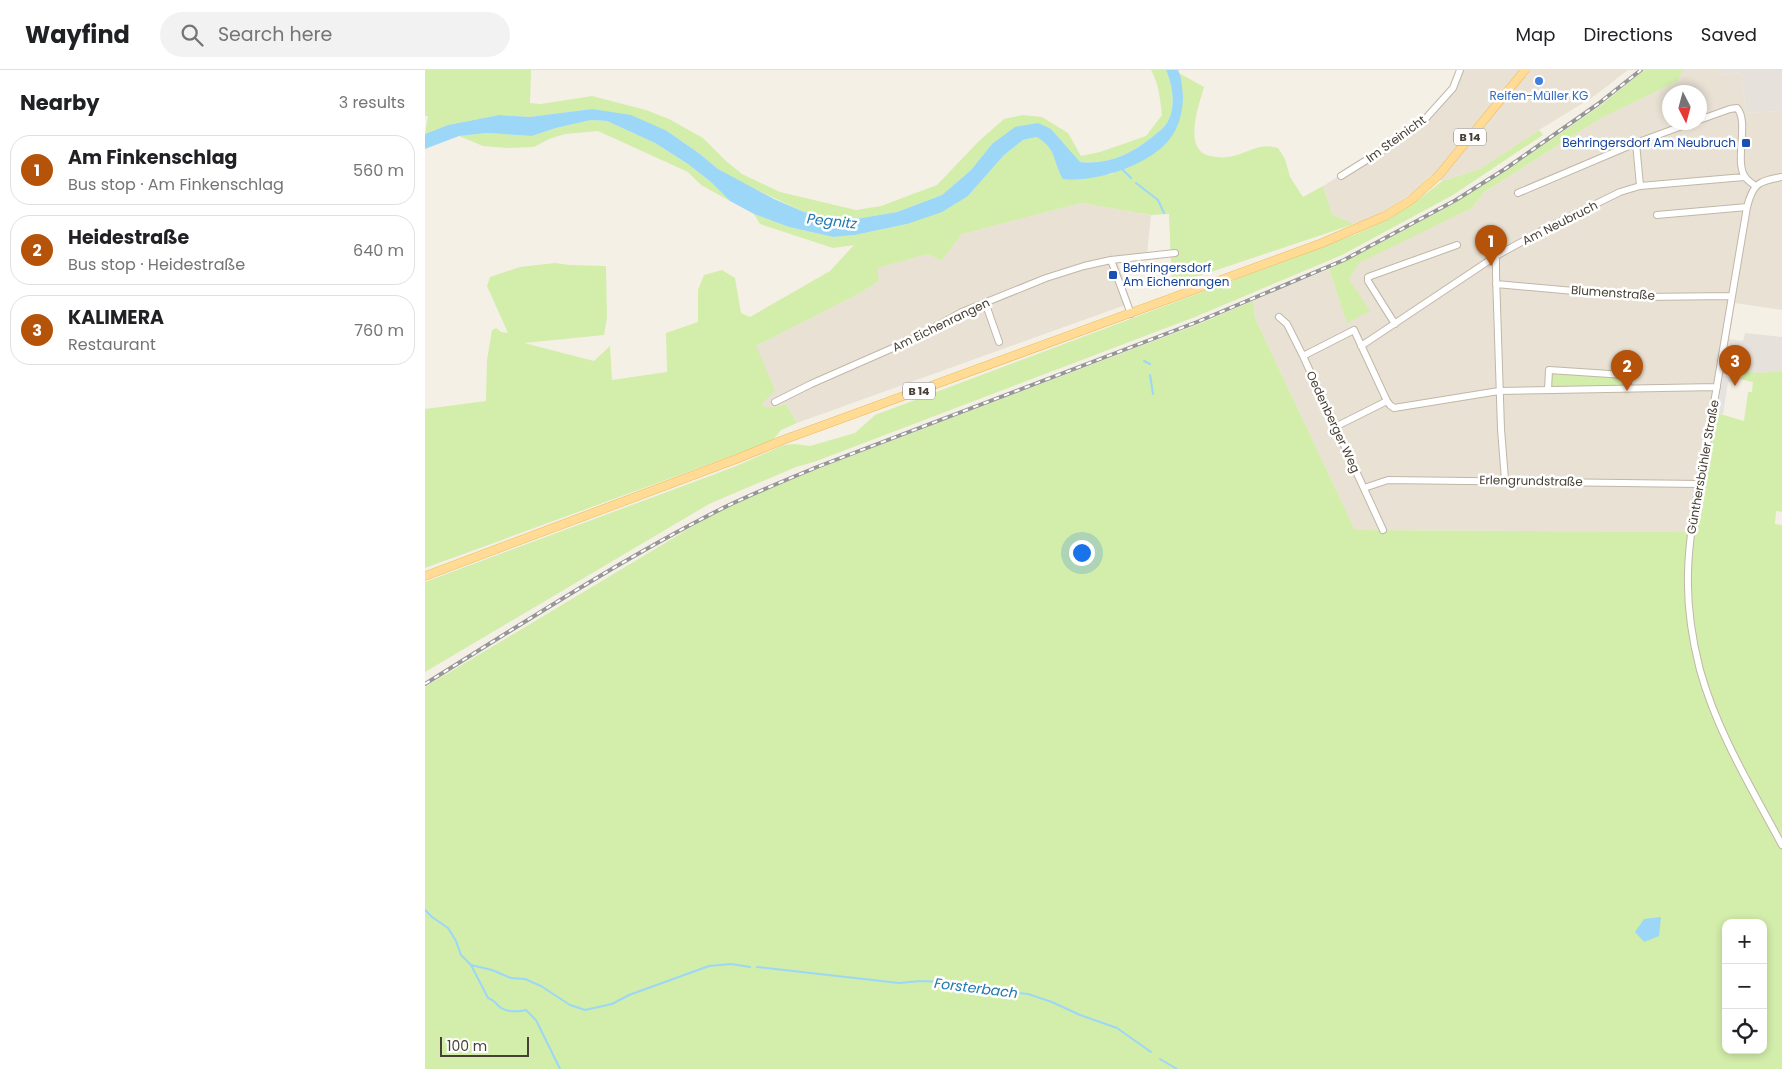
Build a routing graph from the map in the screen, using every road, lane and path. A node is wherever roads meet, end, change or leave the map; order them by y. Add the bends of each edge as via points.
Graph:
1 (1460, 70) edge
2 (1525, 70) edge
3 (1707, 117) edge
4 (1672, 130) edge
5 (1636, 144) junction
6 (1341, 176) dead end
7 (1782, 176) edge
8 (1744, 177) junction
9 (1640, 186) junction
10 (1755, 186) junction
11 (1518, 193) dead end
12 (1747, 207) junction
13 (1657, 215) dead end
14 (1457, 245) dead end
15 (1175, 253) dead end
16 (1497, 256) junction
17 (1111, 260) junction
18 (1496, 284) junction
19 (1731, 296) junction
20 (985, 302) junction
21 (1131, 314) junction
22 (1279, 317) dead end
23 (1395, 324) junction
24 (999, 342) dead end
25 (1361, 346) junction
26 (1303, 356) junction
27 (1717, 387) junction
28 (1626, 388) junction
29 (1548, 390) junction
30 (1499, 391) junction
31 (1387, 401) junction
32 (775, 402) dead end
33 (1335, 427) junction
34 (1505, 480) junction
35 (1700, 484) junction
36 (1364, 488) junction
37 (1383, 530) dead end
38 (425, 576) edge
39 (1782, 845) edge

1 - 6 street, Im Steinicht via 1453,88 1426,118
2 - 21 main road, B 14 via 1439,175 1411,200 1385,216 1322,243
3 - 8 street via 1730,109 1737,108 1740,112
4 - 5 street
5 - 9 street
5 - 11 street
7 - 10 street via 1763,180
8 - 9 street, Am Neubruch
8 - 10 street
9 - 16 street, Am Neubruch via 1583,210
10 - 12 street, Günthersbühler Straße
12 - 13 street
12 - 19 street, Günthersbühler Straße
14 - 23 street via 1368,277
15 - 17 street, Am Eichenrangen
16 - 18 street
16 - 23 street, Am Neubruch
17 - 20 street, Am Eichenrangen via 1068,270
17 - 21 street
18 - 19 street, Blumenstraße via 1641,297
18 - 30 street
19 - 27 street, Günthersbühler Straße
20 - 24 street
20 - 32 street, Am Eichenrangen
21 - 38 main road, B 14 via 783,440
22 - 26 street, Oedenberger Weg via 1287,324
23 - 25 street, Am Neubruch
25 - 26 street via 1354,330
25 - 31 street
26 - 33 street, Oedenberger Weg
27 - 28 street
27 - 35 street, Günthersbühler Straße
28 - 29 street
28 - 29 street via 1625,375 1549,370
29 - 30 street
30 - 31 street via 1394,408
30 - 34 street
31 - 33 street
33 - 36 street, Oedenberger Weg
34 - 35 street, Erlengrundstraße
34 - 36 street, Erlengrundstraße via 1388,480
35 - 39 street, Günthersbühler Straße via 1688,573 1693,634 1701,671 1724,733
36 - 37 street, Oedenberger Weg

